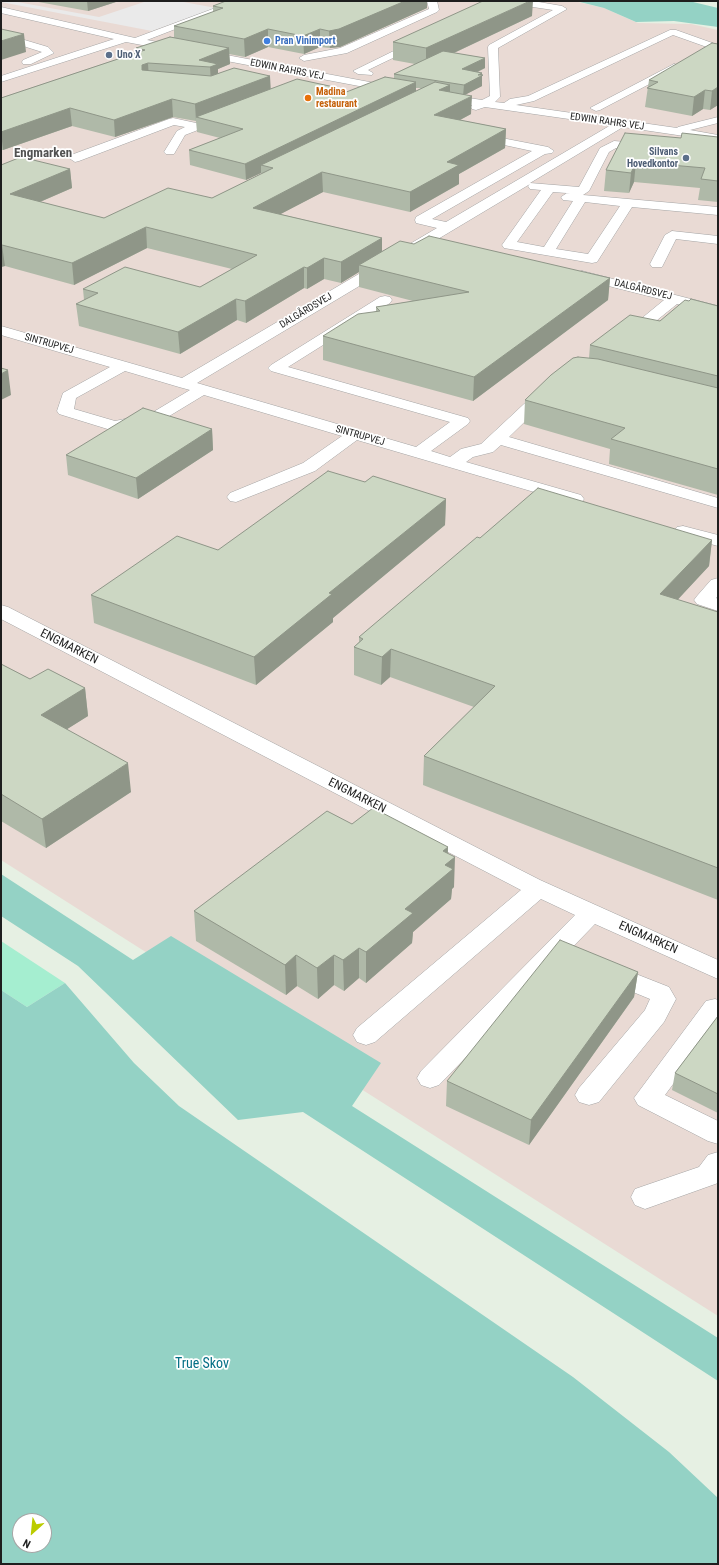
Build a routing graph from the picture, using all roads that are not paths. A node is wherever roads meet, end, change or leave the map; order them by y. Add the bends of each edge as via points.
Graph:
1 (432, 1) edge
2 (246, 4) edge
3 (496, 6) edge
4 (1, 10) edge
5 (1, 15) edge
6 (28, 21) junction
7 (207, 26) edge
8 (1, 36) edge
9 (431, 36) edge
10 (180, 38) edge
11 (126, 41) junction
12 (715, 47) edge
13 (157, 49) junction
14 (82, 52) junction
15 (699, 54) edge
16 (104, 58) dead end
17 (685, 61) edge
18 (386, 64) dead end
19 (1, 70) edge
20 (267, 71) junction
21 (368, 73) junction
22 (1, 79) edge
23 (345, 83) junction
24 (378, 89) junction
25 (403, 93) edge
26 (363, 95) edge
27 (432, 98) edge
28 (530, 99) junction
29 (480, 105) junction
30 (505, 107) junction
31 (596, 108) junction
32 (612, 111) dead end
33 (233, 113) edge
34 (673, 119) dead end
35 (718, 120) edge
36 (704, 124) junction
37 (617, 126) junction
38 (197, 127) junction
39 (464, 134) edge
40 (718, 138) edge
41 (676, 139) junction
42 (718, 143) edge
43 (542, 150) junction
44 (170, 152) dead end
45 (569, 155) junction
46 (75, 158) dead end
47 (519, 185) junction
48 (546, 191) junction
49 (581, 198) junction
50 (628, 203) junction
51 (718, 210) edge
52 (448, 227) junction
53 (428, 239) junction
54 (718, 240) edge
55 (444, 242) edge
56 (548, 252) junction
57 (497, 255) edge
58 (520, 260) edge
59 (657, 264) dead end
60 (566, 271) edge
61 (675, 298) junction
62 (386, 300) dead end
63 (718, 310) edge
64 (292, 319) junction
65 (641, 326) edge
66 (1, 330) edge
67 (336, 331) junction
68 (123, 366) junction
69 (184, 384) junction
70 (553, 385) edge
71 (203, 389) junction
72 (355, 434) junction
73 (498, 440) junction
74 (418, 453) junction
75 (453, 463) junction
76 (236, 497) dead end
77 (589, 503) edge
78 (718, 503) edge
79 (665, 526) edge
80 (718, 541) edge
81 (718, 584) edge
82 (718, 605) edge
83 (1, 612) edge
84 (538, 889) junction
85 (591, 913) junction
86 (574, 957) junction
87 (718, 970) edge
88 (718, 1010) edge
89 (366, 1035) dead end
90 (430, 1078) dead end
91 (589, 1096) dead end
92 (718, 1133) edge
93 (718, 1163) edge
94 (645, 1198) dead end

1 - 20 street via 434,10 350,47 300,58
2 - 7 street via 203,24
2 - 11 street
3 - 29 street via 503,3 533,4 562,9 493,47 495,97
4 - 6 street, EDWIN RAHRS VEJ
5 - 6 street, EDWIN RAHRS VEJ
6 - 11 street, EDWIN RAHRS VEJ
8 - 19 street via 44,49 49,53
9 - 21 street via 358,71
10 - 13 street
11 - 13 street, EDWIN RAHRS VEJ
11 - 14 street
12 - 15 street
12 - 28 street via 673,32
13 - 20 street, EDWIN RAHRS VEJ
14 - 16 street
14 - 22 street
17 - 31 street
18 - 21 street
20 - 23 street, EDWIN RAHRS VEJ via 316,81
21 - 23 street
23 - 24 street, EDWIN RAHRS VEJ
24 - 25 street, EDWIN RAHRS VEJ
24 - 26 street
27 - 29 street, EDWIN RAHRS VEJ
28 - 30 street via 514,101
28 - 31 street
29 - 30 street, EDWIN RAHRS VEJ
29 - 37 street, EDWIN RAHRS VEJ
30 - 37 street, EDWIN RAHRS VEJ
31 - 32 street
33 - 38 street
34 - 36 street
35 - 36 street
36 - 41 street via 680,129
37 - 41 street, EDWIN RAHRS VEJ
37 - 45 street, DALGÅRDSVEJ
38 - 44 street via 181,133
38 - 46 street via 173,121
39 - 43 street
40 - 41 street, EDWIN RAHRS VEJ
41 - 42 street, EDWIN RAHRS VEJ
41 - 48 street via 614,144 604,150 583,191
43 - 45 street
43 - 52 street via 420,220
45 - 47 street, DALGÅRDSVEJ
47 - 48 street
47 - 52 street, DALGÅRDSVEJ
48 - 49 street
48 - 56 street via 509,245
49 - 50 street
49 - 56 street
50 - 51 street
50 - 56 street via 592,259
52 - 53 street, DALGÅRDSVEJ
53 - 55 street
53 - 64 street, DALGÅRDSVEJ
54 - 59 street via 672,235
57 - 58 street
60 - 61 street, DALGÅRDSVEJ
61 - 63 street, DALGÅRDSVEJ
61 - 65 street
62 - 67 street
64 - 67 street
64 - 69 street, DALGÅRDSVEJ
66 - 68 street, SINTRUPVEJ
67 - 74 street via 276,368 462,421
68 - 69 street, SINTRUPVEJ
68 - 71 street via 69,396 65,411 114,426 154,418
69 - 71 street, SINTRUPVEJ
70 - 73 street
71 - 72 street, SINTRUPVEJ
72 - 74 street, SINTRUPVEJ
72 - 76 street via 309,467
73 - 75 street via 487,448 467,453
73 - 78 street
74 - 75 street, SINTRUPVEJ
75 - 77 street, SINTRUPVEJ
79 - 80 street
81 - 82 street via 704,600
83 - 84 street, ENGMARKEN
84 - 85 street, ENGMARKEN
84 - 89 street
85 - 86 street
85 - 87 street, ENGMARKEN
86 - 90 street
86 - 91 street via 660,993 663,998 655,1015
88 - 92 street via 715,1008 648,1098
93 - 94 street via 710,1175

